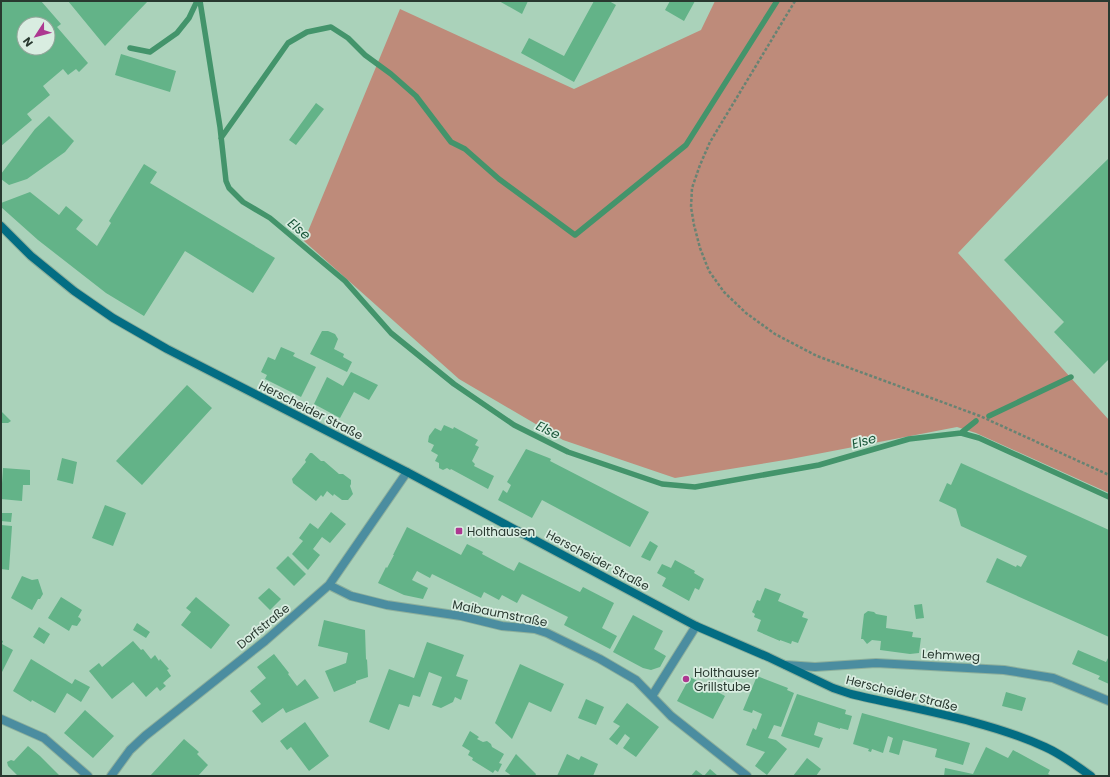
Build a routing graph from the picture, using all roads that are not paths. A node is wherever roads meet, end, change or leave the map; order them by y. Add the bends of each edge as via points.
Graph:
1 (1, 226) edge
2 (407, 472) junction
3 (329, 585) junction
4 (696, 626) junction
5 (786, 665) junction
6 (652, 696) junction
7 (1109, 701) edge
8 (1, 719) edge
9 (88, 776) edge
10 (111, 776) edge
11 (747, 776) edge
12 (1091, 776) edge

1 - 2 main road, Herscheider Straße via 31,256 74,292 113,318 209,371
2 - 3 street, Dorfstraße
2 - 4 main road, Herscheider Straße
3 - 6 street, Maibaumstraße via 351,596 387,605 461,616 502,626 535,629 580,649 636,680
3 - 10 street, Dorfstraße via 265,641 145,736 130,750
4 - 5 main road, Herscheider Straße
4 - 6 street
5 - 7 street, Lehmweg via 815,667 876,663 1004,670 1053,678
5 - 12 main road, Herscheider Straße via 851,694 1012,734 1046,747
6 - 11 street, Maibaumstraße via 671,716
8 - 9 street via 44,738

